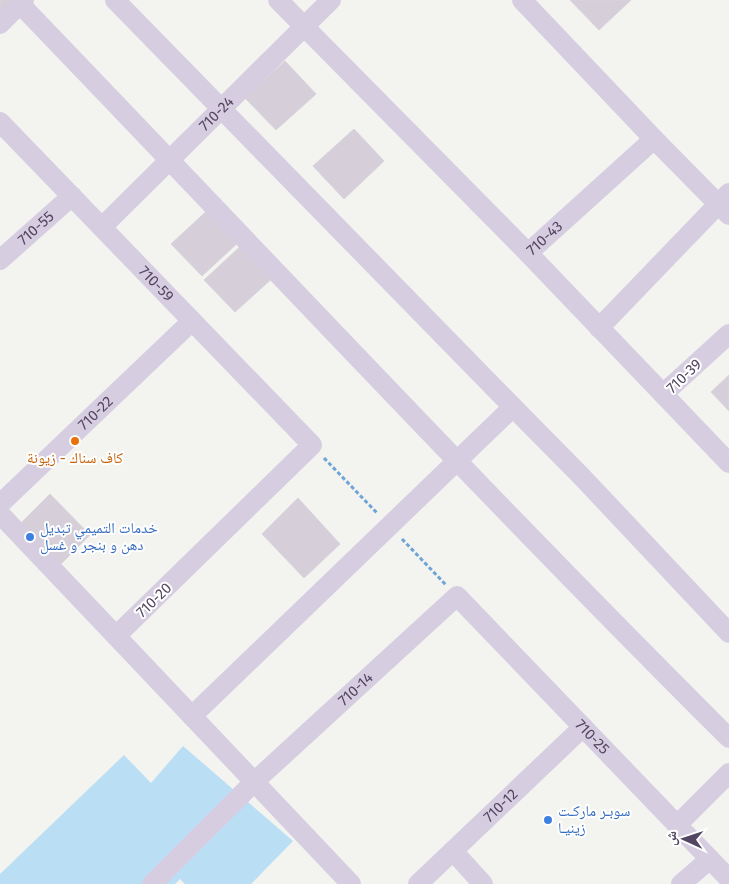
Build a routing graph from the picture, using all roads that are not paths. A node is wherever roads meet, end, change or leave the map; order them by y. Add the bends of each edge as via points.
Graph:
1 (115, 0) edge
2 (278, 0) edge
3 (331, 0) edge
4 (522, 0) edge
5 (22, 2) edge
6 (0, 24) edge
7 (304, 27) junction
8 (221, 109) junction
9 (0, 122) edge
10 (654, 139) junction
11 (170, 160) junction
12 (72, 196) junction
13 (726, 204) edge
14 (102, 228) junction
15 (528, 253) junction
16 (0, 260) edge
17 (192, 321) junction
18 (600, 328) junction
19 (729, 334) edge
20 (663, 394) junction
21 (513, 407) junction
22 (312, 445) joint
23 (456, 462) junction
24 (729, 463) edge
25 (0, 504) edge
26 (0, 514) edge
27 (456, 596) joint
28 (729, 633) edge
29 (116, 636) junction
30 (192, 716) junction
31 (583, 727) junction
32 (729, 738) edge
33 (729, 773) edge
34 (254, 782) junction
35 (677, 825) junction
36 (452, 851) junction
37 (710, 859) junction
38 (729, 879) edge
39 (152, 884) edge
40 (351, 884) edge
41 (418, 884) edge
42 (483, 884) edge
43 (681, 884) edge

1 - 8 street
2 - 7 street, 710-43
3 - 7 street, 710-24
4 - 10 street
5 - 6 street
5 - 11 street
7 - 8 street, 710-24
7 - 15 street, 710-43
8 - 11 street, 710-24
8 - 21 street
9 - 12 street, 710-59
10 - 13 street
10 - 15 street, 710-43
11 - 14 street, 710-24
11 - 23 street
12 - 14 street, 710-59
12 - 16 street, 710-55
13 - 18 street
14 - 17 street, 710-59
15 - 18 street
17 - 22 street, 710-59
17 - 25 street, 710-22
18 - 20 street
19 - 20 street, 710-39
20 - 24 street, 710-39
21 - 23 street
21 - 28 street
22 - 29 street, 710-20
23 - 30 street
23 - 32 street
26 - 29 street
27 - 31 street, 710-25
27 - 34 street, 710-14
29 - 30 street
30 - 34 street
31 - 35 street, 710-25
31 - 36 street, 710-12
33 - 35 street
34 - 39 street, 710-14
34 - 40 street
35 - 37 street, 710-25
36 - 41 street, 710-12
36 - 42 street
37 - 38 street, 710-25
37 - 43 street

